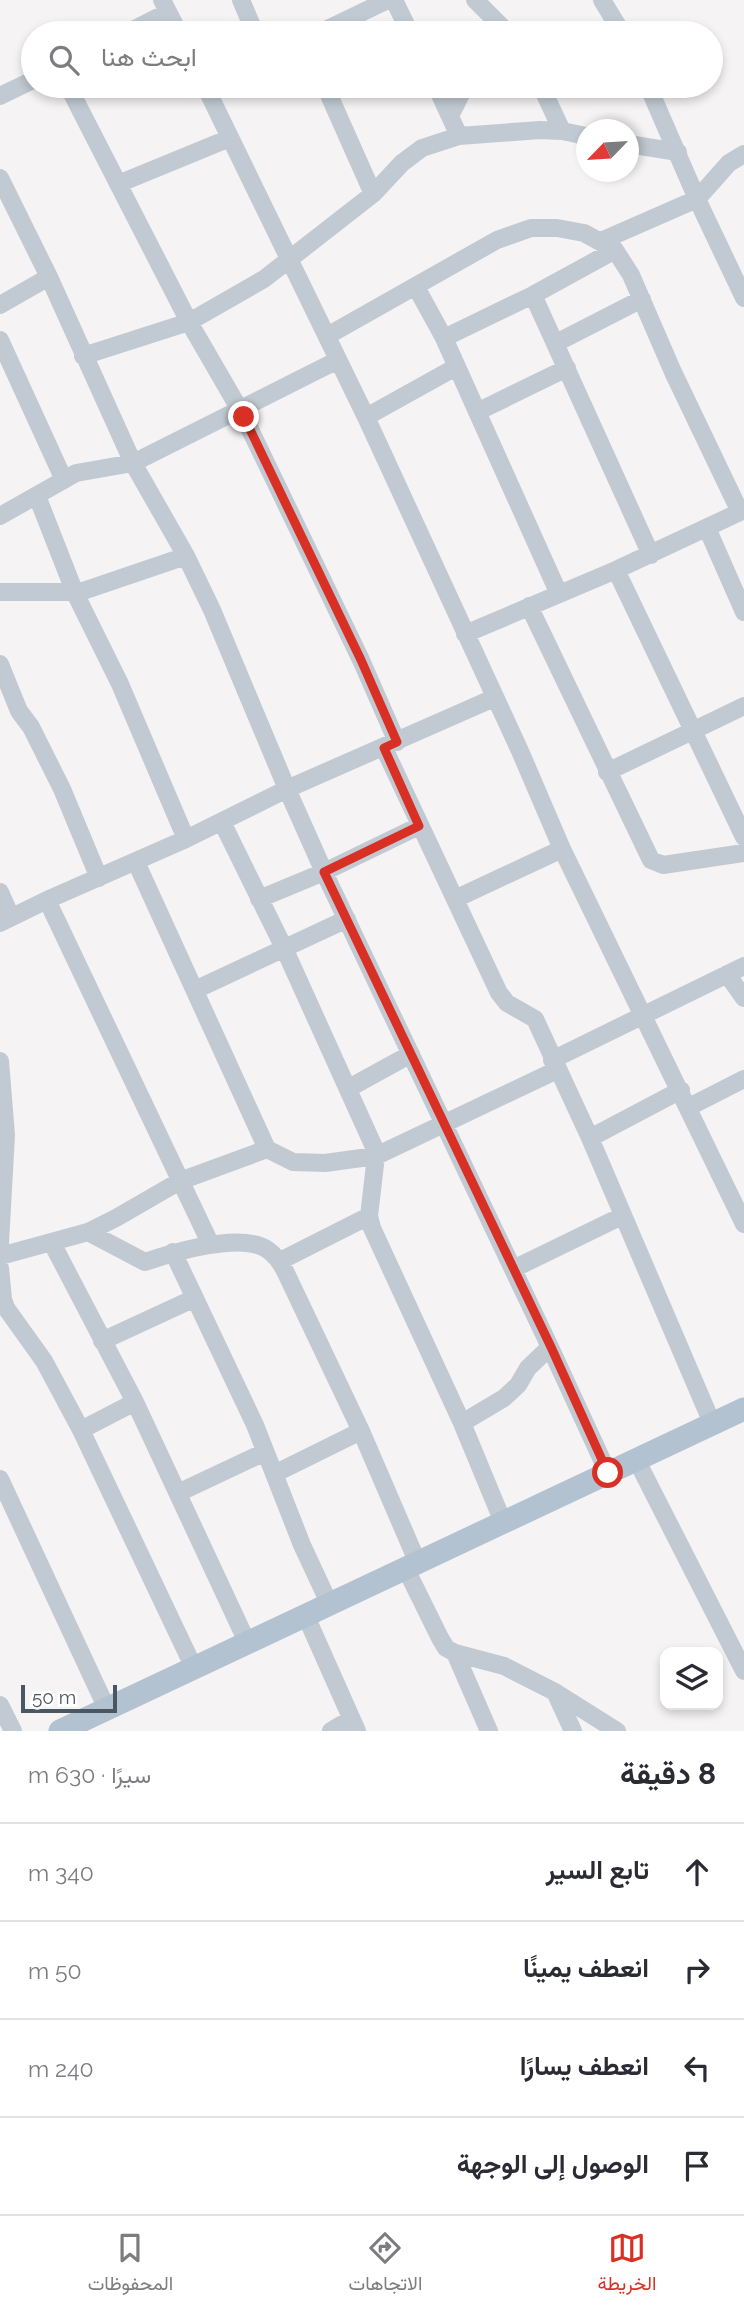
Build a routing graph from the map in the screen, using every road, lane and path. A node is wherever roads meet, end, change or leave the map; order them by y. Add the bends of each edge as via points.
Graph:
1 (241, 0) edge
2 (388, 0) edge
3 (394, 0) edge
4 (475, 0) edge
5 (602, 0) edge
6 (165, 6) edge
7 (358, 7) edge
8 (144, 21) edge
9 (251, 21) edge
10 (337, 21) edge
11 (404, 21) edge
12 (493, 21) edge
13 (615, 21) edge
14 (21, 86) edge
15 (0, 96) edge
16 (74, 98) edge
17 (216, 98) edge
18 (330, 98) edge
19 (442, 98) edge
20 (459, 98) edge
21 (547, 98) edge
22 (653, 98) edge
23 (450, 116) junction
24 (562, 131) junction
25 (576, 134) edge
26 (459, 136) junction
27 (230, 138) junction
28 (639, 146) edge
29 (678, 152) junction
30 (744, 154) edge
31 (0, 178) edge
32 (118, 184) junction
33 (373, 194) junction
34 (697, 199) junction
35 (608, 246) junction
36 (289, 258) junction
37 (49, 277) junction
38 (415, 287) junction
39 (533, 295) junction
40 (744, 298) edge
41 (642, 299) junction
42 (0, 305) edge
43 (189, 322) junction
44 (327, 336) junction
45 (444, 338) junction
46 (0, 340) edge
47 (556, 343) junction
48 (83, 356) junction
49 (338, 360) junction
50 (456, 367) junction
51 (567, 369) junction
52 (240, 409) junction
53 (477, 412) junction
54 (366, 417) junction
55 (133, 463) junction
56 (64, 480) junction
57 (37, 496) junction
58 (742, 511) edge
59 (0, 516) edge
60 (708, 528) junction
61 (651, 555) junction
62 (186, 556) junction
63 (616, 570) junction
64 (0, 592) edge
65 (75, 593) junction
66 (558, 594) junction
67 (529, 606) junction
68 (744, 611) edge
69 (465, 634) junction
70 (0, 664) edge
71 (494, 698) junction
72 (744, 706) edge
73 (694, 732) junction
74 (390, 745) junction
75 (607, 772) junction
76 (286, 789) junction
77 (222, 822) junction
78 (419, 826) junction
79 (744, 837) edge
80 (186, 839) junction
81 (562, 849) junction
82 (744, 853) edge
83 (136, 862) junction
84 (324, 872) junction
85 (99, 878) junction
86 (0, 892) edge
87 (259, 899) junction
88 (455, 899) junction
89 (47, 900) junction
90 (346, 919) junction
91 (6, 920) edge
92 (284, 948) junction
93 (736, 970) edge
94 (195, 990) junction
95 (744, 998) edge
96 (643, 1015) junction
97 (411, 1054) junction
98 (0, 1061) edge
99 (555, 1065) junction
100 (744, 1079) edge
101 (349, 1088) junction
102 (681, 1090) junction
103 (689, 1107) junction
104 (444, 1123) junction
105 (590, 1138) junction
106 (267, 1149) junction
107 (376, 1156) junction
108 (180, 1181) junction
109 (369, 1216) junction
110 (622, 1216) junction
111 (744, 1224) edge
112 (88, 1232) junction
113 (0, 1243) edge
114 (52, 1243) junction
115 (211, 1245) junction
116 (173, 1252) junction
117 (0, 1256) edge
118 (280, 1261) junction
119 (0, 1268) edge
120 (513, 1269) junction
121 (195, 1298) junction
122 (103, 1341) junction
123 (551, 1347) junction
124 (135, 1402) junction
125 (744, 1409) edge
126 (462, 1423) junction
127 (712, 1423) junction
128 (81, 1430) junction
129 (361, 1431) junction
130 (265, 1452) junction
131 (636, 1459) junction
132 (608, 1473) junction
133 (274, 1474) junction
134 (0, 1479) edge
135 (178, 1493) junction
136 (503, 1522) junction
137 (411, 1564) junction
138 (329, 1603) junction
139 (305, 1614) junction
140 (247, 1642) junction
141 (455, 1654) junction
142 (194, 1668) junction
143 (744, 1671) edge
144 (555, 1692) junction
145 (0, 1705) edge
146 (107, 1709) junction
147 (354, 1725) edge
148 (64, 1730) edge
149 (13, 1731) edge
150 (331, 1731) edge
151 (489, 1731) edge
152 (573, 1731) edge
153 (617, 1731) edge

1 - 9 street
2 - 7 street
3 - 11 street
4 - 12 street
5 - 13 street
6 - 8 street
7 - 10 street
14 - 15 street
16 - 32 street
17 - 27 street
18 - 33 street
19 - 23 street
20 - 23 street
21 - 24 street
22 - 29 street
23 - 26 street
24 - 25 street
24 - 26 street
26 - 33 street via 422,148
27 - 32 street
27 - 36 street
28 - 29 street
29 - 34 street
30 - 34 street via 729,163
31 - 37 street
32 - 43 street
33 - 36 street
34 - 35 street
34 - 40 street
35 - 38 street via 584,233 531,228 497,240
35 - 39 street
35 - 41 street via 632,275
36 - 43 street via 264,279
36 - 44 street
37 - 42 street
37 - 48 street
38 - 44 street
38 - 45 street
39 - 45 street
39 - 47 street
41 - 47 street
41 - 58 street
43 - 48 street
43 - 52 street
44 - 49 street
45 - 50 street
46 - 56 street
47 - 51 street
48 - 55 street
49 - 52 street
49 - 54 street
50 - 53 street
50 - 54 street
51 - 53 street
51 - 61 street
52 - 55 street
52 - 74 street via 361,660
53 - 66 street
54 - 69 street
55 - 56 street via 85,471
55 - 62 street
56 - 57 street
57 - 59 street
57 - 65 street
58 - 60 street
60 - 61 street
60 - 68 street
61 - 63 street
62 - 65 street
62 - 76 street
63 - 66 street
63 - 73 street
64 - 65 street
65 - 80 street via 120,684
66 - 67 street
67 - 69 street
67 - 75 street
69 - 71 street
70 - 85 street via 13,699 62,789
71 - 74 street
71 - 81 street
72 - 73 street
73 - 75 street
73 - 79 street
74 - 76 street
74 - 78 street
75 - 82 street via 655,863
76 - 77 street
76 - 84 street
77 - 80 street
77 - 87 street
78 - 84 street
78 - 88 street
80 - 83 street
81 - 88 street
81 - 96 street
83 - 85 street
83 - 94 street
84 - 87 street
84 - 90 street
85 - 89 street
86 - 91 street
87 - 92 street
88 - 99 street via 499,993 535,1019
89 - 91 street
89 - 108 street
90 - 92 street
90 - 97 street
92 - 94 street
92 - 101 street
93 - 95 street
93 - 96 street
94 - 106 street
96 - 99 street
96 - 102 street
97 - 101 street
97 - 104 street
98 - 113 street via 6,1135
99 - 104 street
99 - 105 street
100 - 103 street
101 - 107 street
102 - 103 street
102 - 105 street
103 - 111 street
104 - 107 street
104 - 120 street
105 - 110 street
106 - 107 street via 293,1162
106 - 108 street
107 - 109 street
108 - 112 street
108 - 115 street
109 - 118 street
109 - 126 street
110 - 120 street
110 - 127 street
112 - 114 street
112 - 116 street via 142,1262
114 - 117 street
114 - 122 street
115 - 116 street
115 - 118 street via 251,1243 269,1250
116 - 121 street
118 - 129 street
119 - 128 street via 6,1308 44,1361
120 - 123 street
121 - 122 street
121 - 130 street
122 - 124 street
123 - 126 street via 504,1398
123 - 132 street
124 - 128 street
124 - 135 street
125 - 127 main road
126 - 136 street
127 - 131 main road
128 - 142 street
129 - 133 street
129 - 137 street
130 - 133 street
130 - 135 street
131 - 132 main road
131 - 143 street
132 - 136 main road
133 - 138 street
134 - 146 street
135 - 140 street
136 - 137 main road
137 - 138 main road
137 - 141 street via 440,1638
138 - 139 main road
139 - 140 main road
139 - 147 street
140 - 142 main road
141 - 144 street via 504,1666
141 - 151 street
142 - 146 main road
144 - 152 street
144 - 153 street
145 - 149 street
146 - 148 main road
147 - 150 street

